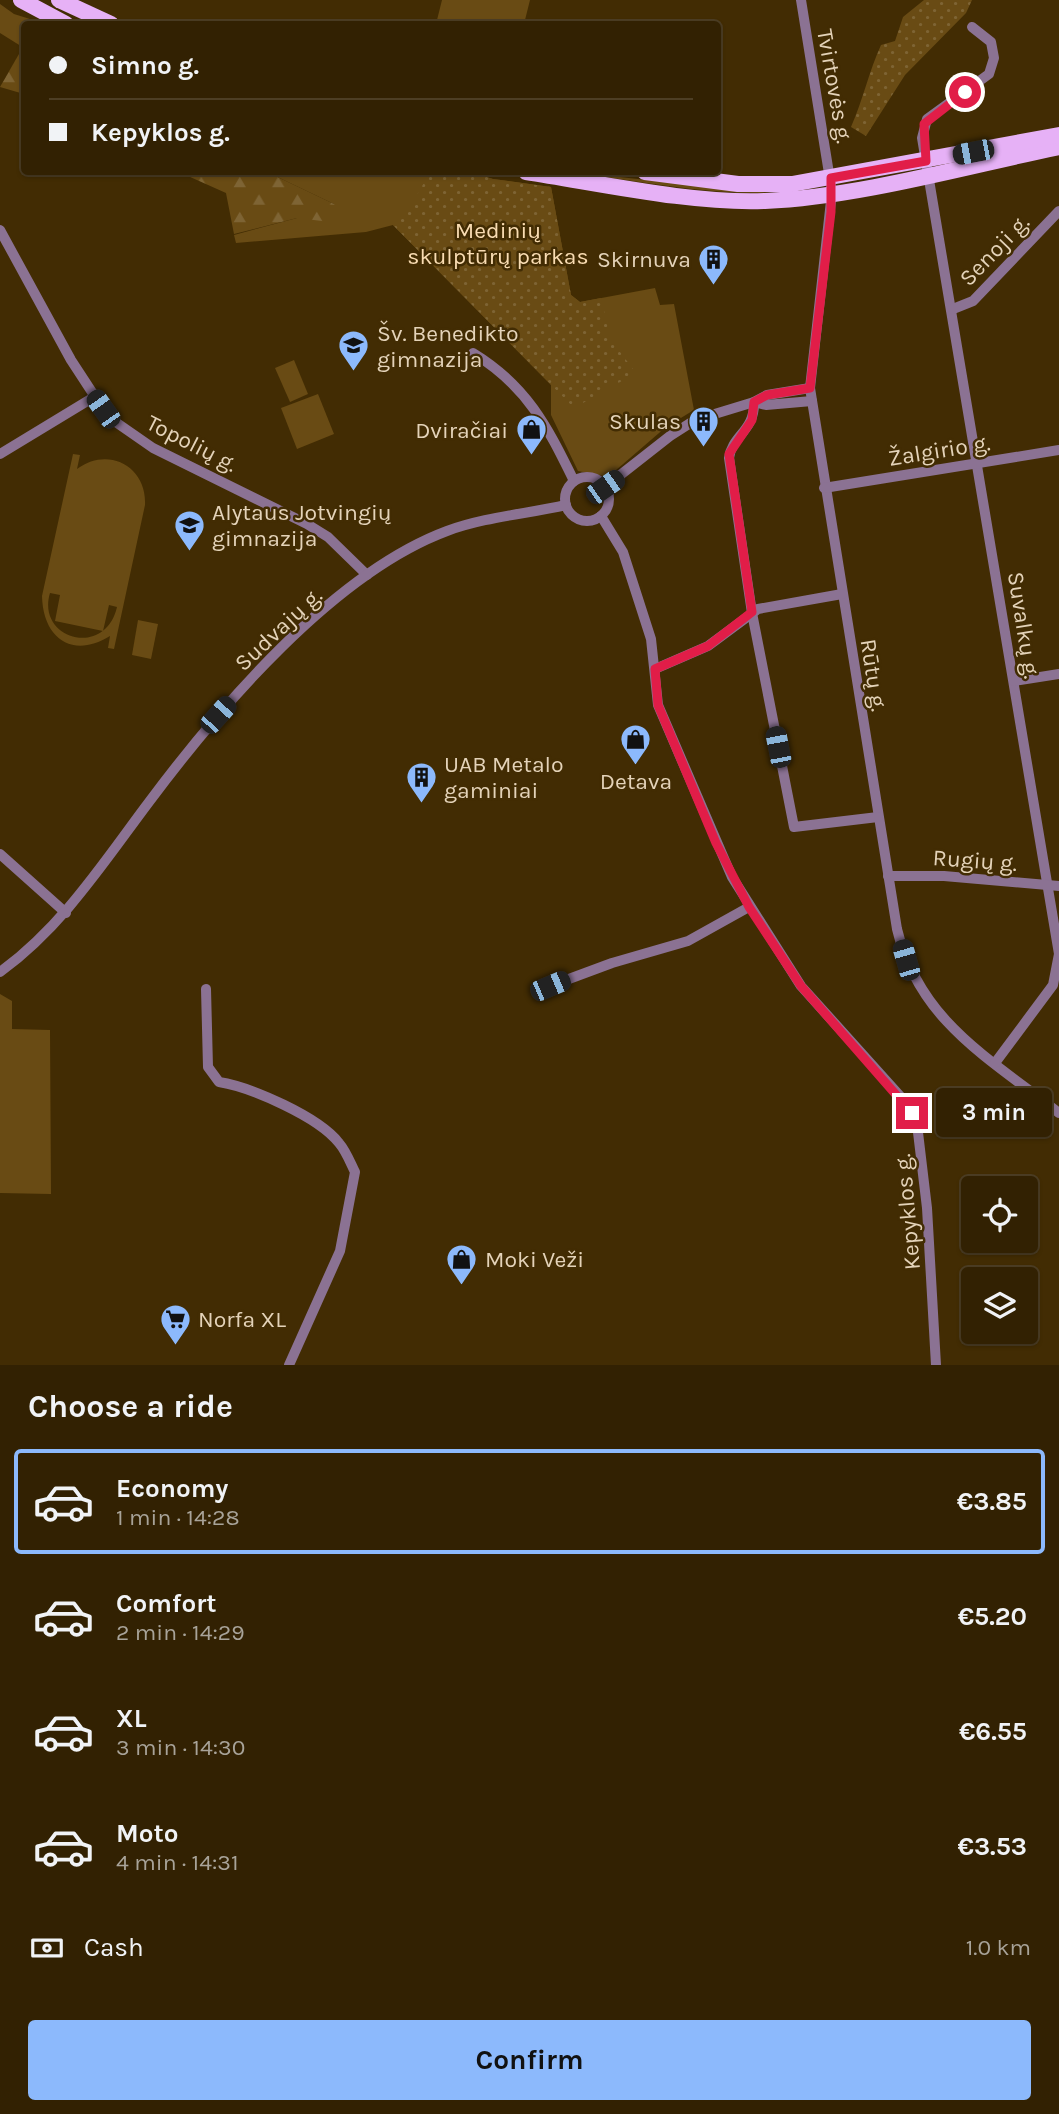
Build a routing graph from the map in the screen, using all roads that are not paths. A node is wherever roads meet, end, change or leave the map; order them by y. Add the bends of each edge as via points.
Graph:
1 (21, 0) edge
2 (59, 0) edge
3 (801, 0) edge
4 (60, 21) edge
5 (104, 21) edge
6 (972, 27) dead end
7 (1059, 135) edge
8 (1059, 147) edge
9 (928, 168) junction
10 (548, 175) edge
11 (668, 175) edge
12 (832, 185) junction
13 (1059, 211) edge
14 (0, 230) edge
15 (953, 309) junction
16 (473, 353) dead end
17 (810, 388) junction
18 (94, 397) junction
19 (812, 401) junction
20 (754, 402) junction
21 (1059, 450) edge
22 (0, 454) edge
23 (977, 464) junction
24 (574, 481) junction
25 (605, 487) junction
26 (824, 488) junction
27 (565, 505) junction
28 (601, 516) junction
29 (367, 575) junction
30 (842, 594) junction
31 (752, 612) junction
32 (655, 669) junction
33 (1059, 674) edge
34 (1014, 681) junction
35 (878, 817) junction
36 (0, 854) edge
37 (888, 876) junction
38 (1045, 885) junction
39 (1059, 886) edge
40 (749, 907) junction
41 (66, 913) junction
42 (0, 972) edge
43 (550, 986) dead end
44 (206, 989) dead end
45 (995, 1063) junction
46 (1059, 1113) edge
47 (289, 1365) edge
48 (936, 1365) edge

1 - 4 main road
2 - 5 main road
3 - 12 street, Tvirtovės g.
6 - 9 street, Suvalkų g. via 991,42 993,67 927,119 922,138
7 - 9 main road
8 - 9 main road
9 - 12 main road
9 - 15 street, Suvalkų g.
10 - 12 main road via 740,201
11 - 12 main road via 738,184
12 - 17 street, Rūtų g.
13 - 15 street, Senoji g. via 973,301
14 - 18 street, Topolių g.
15 - 23 street, Suvalkų g.
16 - 24 street via 506,376 541,417
17 - 19 street, Rūtų g.
17 - 20 street via 767,395
18 - 22 street
18 - 29 street, Topolių g. via 137,439 307,524 328,537
19 - 20 street
19 - 26 street, Rūtų g.
20 - 25 street via 681,427
20 - 31 street via 752,420 729,458
21 - 23 street, Žalgirio g.
23 - 26 street, Žalgirio g.
23 - 34 street, Suvalkų g.
24 - 25 street via 591,478
24 - 27 street via 565,494
25 - 28 street via 609,499
26 - 30 street, Rūtų g.
27 - 28 street via 572,516 583,521
27 - 29 street, Sudvajų g. via 449,530
28 - 32 street, Kepyklos g. via 623,552 651,639
29 - 41 street, Sudvajų g. via 256,673 194,742
30 - 31 street
30 - 35 street, Rūtų g.
31 - 32 street via 708,646
31 - 35 street via 794,827
32 - 40 street, Kepyklos g. via 658,705 716,843
33 - 34 street
34 - 38 street, Suvalkų g.
35 - 37 street, Rūtų g.
36 - 41 street
37 - 38 street, Rugių g.
37 - 45 street, Rūtų g. via 901,946 919,988 950,1026
38 - 39 street, Rugių g.
38 - 45 street, Suvalkų g. via 1059,954 1057,974
40 - 43 street via 688,941
40 - 48 street, Kepyklos g. via 801,986 901,1097 917,1124 928,1209
41 - 42 street, Sudvajų g.
44 - 47 street via 208,1067 219,1082 240,1085 308,1119 339,1142 355,1172 340,1251
45 - 46 street, Rūtų g.

